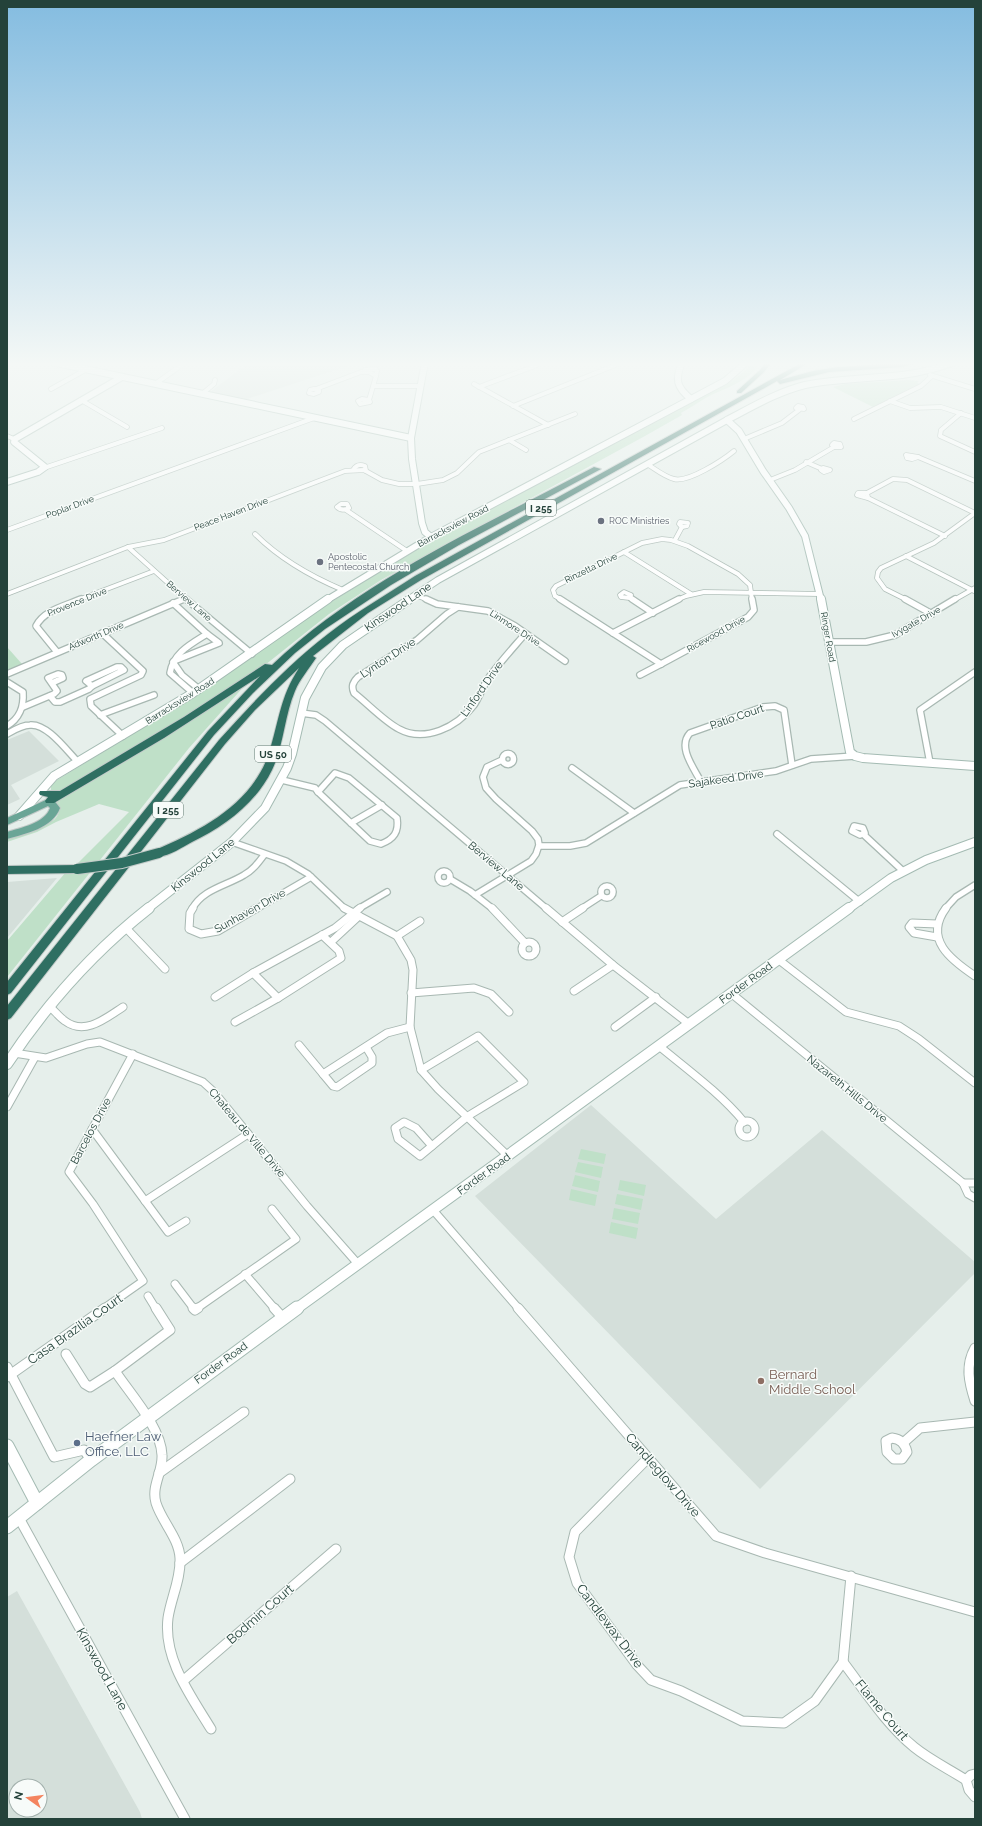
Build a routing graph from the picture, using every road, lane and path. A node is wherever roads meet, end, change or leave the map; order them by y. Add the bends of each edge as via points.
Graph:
1 (21, 447) edge
2 (105, 447) edge
3 (234, 447) edge
4 (412, 447) edge
5 (492, 447) edge
6 (521, 447) edge
7 (600, 447) edge
8 (637, 447) edge
9 (648, 447) edge
10 (678, 447) edge
11 (749, 447) edge
12 (834, 447) dead end
13 (963, 447) edge
14 (526, 450) dead end
15 (734, 451) dead end
16 (975, 452) edge
17 (918, 457) dead end
18 (614, 459) dead end
19 (806, 462) junction
20 (647, 464) junction
21 (604, 465) dead end
22 (44, 468) junction
23 (822, 469) dead end
24 (893, 479) junction
25 (770, 480) junction
26 (907, 480) junction
27 (975, 481) edge
28 (7, 482) edge
29 (416, 483) junction
30 (867, 493) junction
31 (868, 498) junction
32 (346, 510) dead end
33 (975, 513) edge
34 (682, 527) dead end
35 (7, 530) edge
36 (255, 534) dead end
37 (945, 536) junction
38 (431, 537) junction
39 (675, 540) junction
40 (128, 547) junction
41 (407, 551) junction
42 (624, 552) junction
43 (906, 556) junction
44 (154, 571) junction
45 (344, 590) junction
46 (974, 590) edge
47 (752, 593) junction
48 (7, 594) edge
49 (691, 594) junction
50 (415, 595) junction
51 (820, 596) junction
52 (630, 598) dead end
53 (185, 599) junction
54 (172, 603) junction
55 (442, 605) junction
56 (458, 607) junction
57 (653, 613) junction
58 (447, 614) junction
59 (932, 614) junction
60 (348, 623) junction
61 (102, 633) junction
62 (613, 633) junction
63 (207, 634) junction
64 (525, 634) junction
65 (829, 642) junction
66 (57, 652) junction
67 (252, 654) junction
68 (287, 657) junction
69 (565, 661) dead end
70 (172, 662) junction
71 (661, 664) junction
72 (975, 672) edge
73 (7, 674) edge
74 (640, 675) dead end
75 (7, 682) edge
76 (52, 683) dead end
77 (92, 686) junction
78 (196, 691) junction
79 (154, 695) dead end
80 (50, 696) junction
81 (23, 707) junction
82 (301, 713) junction
83 (100, 715) junction
84 (7, 726) edge
85 (408, 733) joint
86 (7, 734) edge
87 (123, 736) junction
88 (855, 756) junction
89 (502, 760) dead end
90 (78, 762) junction
91 (930, 762) junction
92 (792, 765) junction
93 (975, 766) edge
94 (572, 768) dead end
95 (282, 780) junction
96 (701, 782) junction
97 (45, 788) junction
98 (318, 792) junction
99 (63, 794) junction
100 (50, 802) junction
101 (382, 805) junction
102 (634, 813) junction
103 (17, 818) junction
104 (7, 822) edge
105 (351, 823) junction
106 (777, 834) dead end
107 (862, 834) dead end
108 (7, 836) edge
109 (232, 842) junction
110 (975, 842) edge
111 (540, 846) junction
112 (264, 855) junction
113 (7, 870) edge
114 (903, 871) junction
115 (507, 875) junction
116 (311, 877) junction
117 (450, 879) dead end
118 (975, 885) edge
119 (387, 892) dead end
120 (475, 896) junction
121 (601, 896) dead end
122 (860, 902) junction
123 (357, 914) junction
124 (420, 921) dead end
125 (562, 922) junction
126 (937, 924) junction
127 (125, 927) junction
128 (322, 936) junction
129 (397, 936) junction
130 (937, 937) junction
131 (331, 942) junction
132 (525, 943) dead end
133 (779, 960) junction
134 (613, 965) junction
135 (165, 969) dead end
136 (253, 973) junction
137 (975, 976) edge
138 (7, 990) edge
139 (574, 991) dead end
140 (411, 993) junction
141 (732, 994) junction
142 (215, 997) dead end
143 (656, 997) junction
144 (278, 998) junction
145 (49, 1006) junction
146 (123, 1007) dead end
147 (509, 1012) dead end
148 (7, 1015) edge
149 (236, 1022) dead end
150 (689, 1024) junction
151 (410, 1027) junction
152 (615, 1027) dead end
153 (299, 1045) dead end
154 (366, 1046) junction
155 (658, 1046) junction
156 (14, 1053) junction
157 (133, 1054) junction
158 (35, 1057) junction
159 (7, 1064) edge
160 (421, 1070) junction
161 (323, 1074) junction
162 (975, 1083) edge
163 (7, 1107) edge
164 (468, 1116) junction
165 (744, 1122) dead end
166 (92, 1129) junction
167 (248, 1134) junction
168 (432, 1146) junction
169 (508, 1156) junction
170 (963, 1183) junction
171 (975, 1184) edge
172 (975, 1198) edge
173 (145, 1201) junction
174 (272, 1209) dead end
175 (433, 1210) junction
176 (186, 1221) dead end
177 (358, 1264) junction
178 (245, 1274) junction
179 (143, 1281) joint
180 (175, 1284) dead end
181 (148, 1296) dead end
182 (283, 1318) junction
183 (975, 1348) edge
184 (66, 1354) dead end
185 (115, 1371) junction
186 (8, 1373) edge
187 (975, 1401) edge
188 (244, 1412) dead end
189 (147, 1418) junction
190 (975, 1422) edge
191 (903, 1443) dead end
192 (7, 1446) edge
193 (648, 1458) junction
194 (91, 1460) junction
195 (159, 1473) junction
196 (290, 1479) dead end
197 (37, 1502) junction
198 (18, 1518) junction
199 (7, 1527) edge
200 (336, 1549) dead end
201 (180, 1563) junction
202 (851, 1576) junction
203 (975, 1612) edge
204 (843, 1662) junction
205 (184, 1680) junction
206 (211, 1729) dead end
207 (975, 1774) edge
208 (966, 1780) junction
209 (975, 1797) edge
210 (185, 1819) edge

1 - 22 street via 42,463
2 - 22 street
3 - 35 street, Poplar Drive
4 - 29 street
5 - 29 street, Peace Haven Drive via 473,455 450,477 439,481
6 - 14 street
7 - 38 street, Barracksview Road
8 - 18 highway
9 - 60 highway, I 255 via 424,574
10 - 20 street, Kinswood Lane
11 - 25 street, Ringer Road
12 - 19 street
13 - 16 street
15 - 20 street via 718,464 681,480 673,479
17 - 27 street
19 - 23 street
19 - 25 street via 782,477
20 - 50 street, Kinswood Lane
21 - 68 highway, I 255 via 391,581 322,628
22 - 28 street
24 - 26 street
24 - 26 street via 895,474
24 - 30 street
25 - 51 street, Ringer Road via 802,530
26 - 33 street
29 - 38 street via 424,531
29 - 40 street, Peace Haven Drive via 387,482 366,471 338,473 164,540
30 - 31 street
30 - 31 street via 857,495
31 - 37 street
32 - 41 street
33 - 37 street
34 - 39 street
36 - 45 street via 264,544 317,580
37 - 43 street
38 - 41 street, Barracksview Road
39 - 42 street, Rinzetta Drive via 654,539
39 - 47 street via 689,545 741,576 750,585
40 - 44 street, Berview Lane
40 - 48 street, Peace Haven Drive
41 - 45 street, Barracksview Road
42 - 49 street
42 - 62 street, Rinzetta Drive via 556,586 553,590 555,596
43 - 46 street
43 - 59 street via 881,568 877,578 885,589
44 - 53 street, Berview Lane
44 - 66 street, Provence Drive via 54,610 40,618 36,626
45 - 67 street, Barracksview Road
46 - 59 street, Ivygate Drive
47 - 49 street via 711,591
47 - 51 street via 759,596
47 - 71 street, Ricewood Drive via 754,610 748,617
49 - 57 street
50 - 55 street, Linmore Drive
50 - 82 street, Kinswood Lane via 332,656 311,685
51 - 65 street, Ringer Road
52 - 57 street
53 - 54 street, Adworth Drive
53 - 67 street, Berview Lane
54 - 61 street, Adworth Drive
54 - 63 street
55 - 56 street, Linmore Drive
55 - 58 street
56 - 58 street, Lynton Drive
56 - 64 street, Linmore Drive via 488,611
57 - 62 street
58 - 85 street, Lynton Drive via 420,638 358,677 352,685 354,693 391,724
59 - 65 street, Ivygate Drive via 887,638 866,642
60 - 113 highway, US 50, bridge via 308,663 292,687 282,711 271,759 263,777 251,794 229,814 180,844 159,853 122,863 77,869
60 - 148 highway, I 255 via 283,677 222,742
61 - 66 street, Adworth Drive
61 - 83 street via 143,671 141,675 90,698 92,706
62 - 71 street, Rinzetta Drive
63 - 70 street via 178,654
63 - 70 street via 219,644
64 - 69 street, Linmore Drive
64 - 85 street, Linford Drive via 495,669 474,705 460,721 432,734
65 - 88 street, Ringer Road via 849,749
66 - 73 street, Adworth Drive
67 - 78 street, Barracksview Road
68 - 99 highway via 274,662 128,757
68 - 138 highway, I 255 via 256,684 211,733
70 - 78 street
70 - 78 street via 170,673
71 - 74 street, Ricewood Drive
72 - 91 street via 920,710
75 - 81 street via 23,692
76 - 80 street via 57,691
77 - 77 street via 86,681 117,667 124,670
77 - 80 street via 60,702 55,702
78 - 87 street, Barracksview Road
79 - 83 street
80 - 81 street
81 - 84 street via 18,719
82 - 95 street, Kinswood Lane via 292,754
82 - 115 street, Berview Lane via 316,715 325,720
83 - 87 street
86 - 90 street via 21,727 36,724 44,728
87 - 90 street, Barracksview Road
88 - 91 street
88 - 92 street, Sajakeed Drive via 823,758
89 - 111 street via 490,764 485,770 483,777 486,786 497,802 525,824 538,839
90 - 97 street, Barracksview Road via 54,776
91 - 93 street
92 - 96 street, Sajakeed Drive via 776,771
92 - 96 street, Patio Court via 784,710 775,706 763,707 686,736 683,741 685,750
94 - 102 street
95 - 98 street via 315,788
95 - 109 street, Kinswood Lane via 265,808
96 - 102 street, Sajakeed Drive via 680,786
97 - 99 highway via 53,795
97 - 100 street
97 - 103 street, Barracksview Road
98 - 101 street via 335,773 349,778
98 - 105 street
99 - 100 highway
100 - 103 main road
100 - 108 main road via 55,810 50,819
101 - 105 street
101 - 105 street via 397,818 399,825 398,834 389,842 381,844 370,841
102 - 111 street, Sajakeed Drive via 586,843
103 - 104 main road
106 - 122 street
107 - 114 street
109 - 112 street
109 - 127 street, Kinswood Lane
110 - 114 street, Forder Road
111 - 115 street via 531,861
112 - 116 street via 283,860
112 - 116 street, Sunhaven Drive via 252,872 237,881 212,889 199,900 189,915 189,929 196,933 218,932
114 - 122 street, Forder Road
115 - 120 street
115 - 125 street, Berview Lane
116 - 123 street via 345,908
117 - 120 street
118 - 126 street via 952,901
119 - 123 street
120 - 132 street via 512,927
121 - 125 street
122 - 133 street, Forder Road
123 - 128 street
123 - 129 street
123 - 131 street
124 - 129 street
125 - 134 street, Berview Lane
126 - 130 street
126 - 130 street via 917,922 909,927 914,933
127 - 135 street
127 - 145 street, Kinswood Lane via 79,971
128 - 131 street
128 - 136 street
129 - 140 street via 411,960
130 - 137 street via 949,957
131 - 144 street via 339,951 341,958
133 - 141 street, Forder Road
133 - 162 street via 846,1012 900,1026
134 - 139 street
134 - 143 street, Berview Lane
136 - 142 street
136 - 144 street
140 - 147 street via 479,989 491,994
140 - 151 street
141 - 150 street, Forder Road
141 - 170 street, Nazareth Hills Drive
143 - 150 street, Berview Lane
143 - 152 street
144 - 149 street
145 - 146 street via 66,1022 81,1027 94,1024
145 - 156 street, Kinswood Lane
150 - 155 street, Forder Road
151 - 154 street via 387,1033
151 - 160 street
153 - 161 street
154 - 161 street
154 - 161 street via 372,1063 337,1087
155 - 165 street via 695,1075
155 - 169 street, Forder Road
156 - 158 street, Chateau de Ville Drive
156 - 159 street, Kinswood Lane
157 - 158 street, Chateau de Ville Drive via 100,1042 88,1043 51,1057
157 - 166 street, Barcelos Drive
157 - 167 street, Chateau de Ville Drive via 203,1082
158 - 163 street
160 - 164 street
160 - 164 street via 478,1036 524,1082
164 - 168 street
164 - 169 street
166 - 173 street
166 - 179 street, Barcelos Drive via 69,1172
167 - 173 street
167 - 177 street, Chateau de Ville Drive
168 - 168 street via 420,1156 398,1139 395,1128 404,1122 414,1125
169 - 175 street, Forder Road
170 - 171 street
170 - 172 street, Nazareth Hills Drive via 968,1196
173 - 176 street via 168,1232
174 - 178 street via 296,1239
175 - 177 street, Forder Road
175 - 193 street, Candleglow Drive
177 - 182 street, Forder Road
178 - 180 street via 195,1310
178 - 182 street
179 - 186 street, Casa Brazilia Court
181 - 185 street via 170,1330
182 - 189 street, Forder Road
183 - 187 street via 967,1367
184 - 185 street via 85,1384 90,1387
185 - 189 street
186 - 194 street via 54,1457 84,1450
188 - 195 street
189 - 194 street, Forder Road
189 - 195 street via 160,1442 162,1463
190 - 191 street via 920,1428
192 - 197 street
193 - 202 street, Candleglow Drive via 716,1536 765,1553
193 - 204 street, Candlewax Drive via 575,1532 569,1557 577,1583 651,1680 681,1691 742,1721 784,1723 815,1701
194 - 197 street, Forder Road
195 - 201 street via 155,1500 180,1554
196 - 201 street
197 - 198 street, Forder Road
198 - 199 street, Forder Road
198 - 210 street, Kinswood Lane
200 - 205 street, Bodmin Court
201 - 205 street via 167,1638 175,1664
202 - 203 street, Candleglow Drive
202 - 204 street
204 - 208 street, Flame Court via 908,1742
205 - 206 street
207 - 208 street
208 - 209 street via 969,1790

